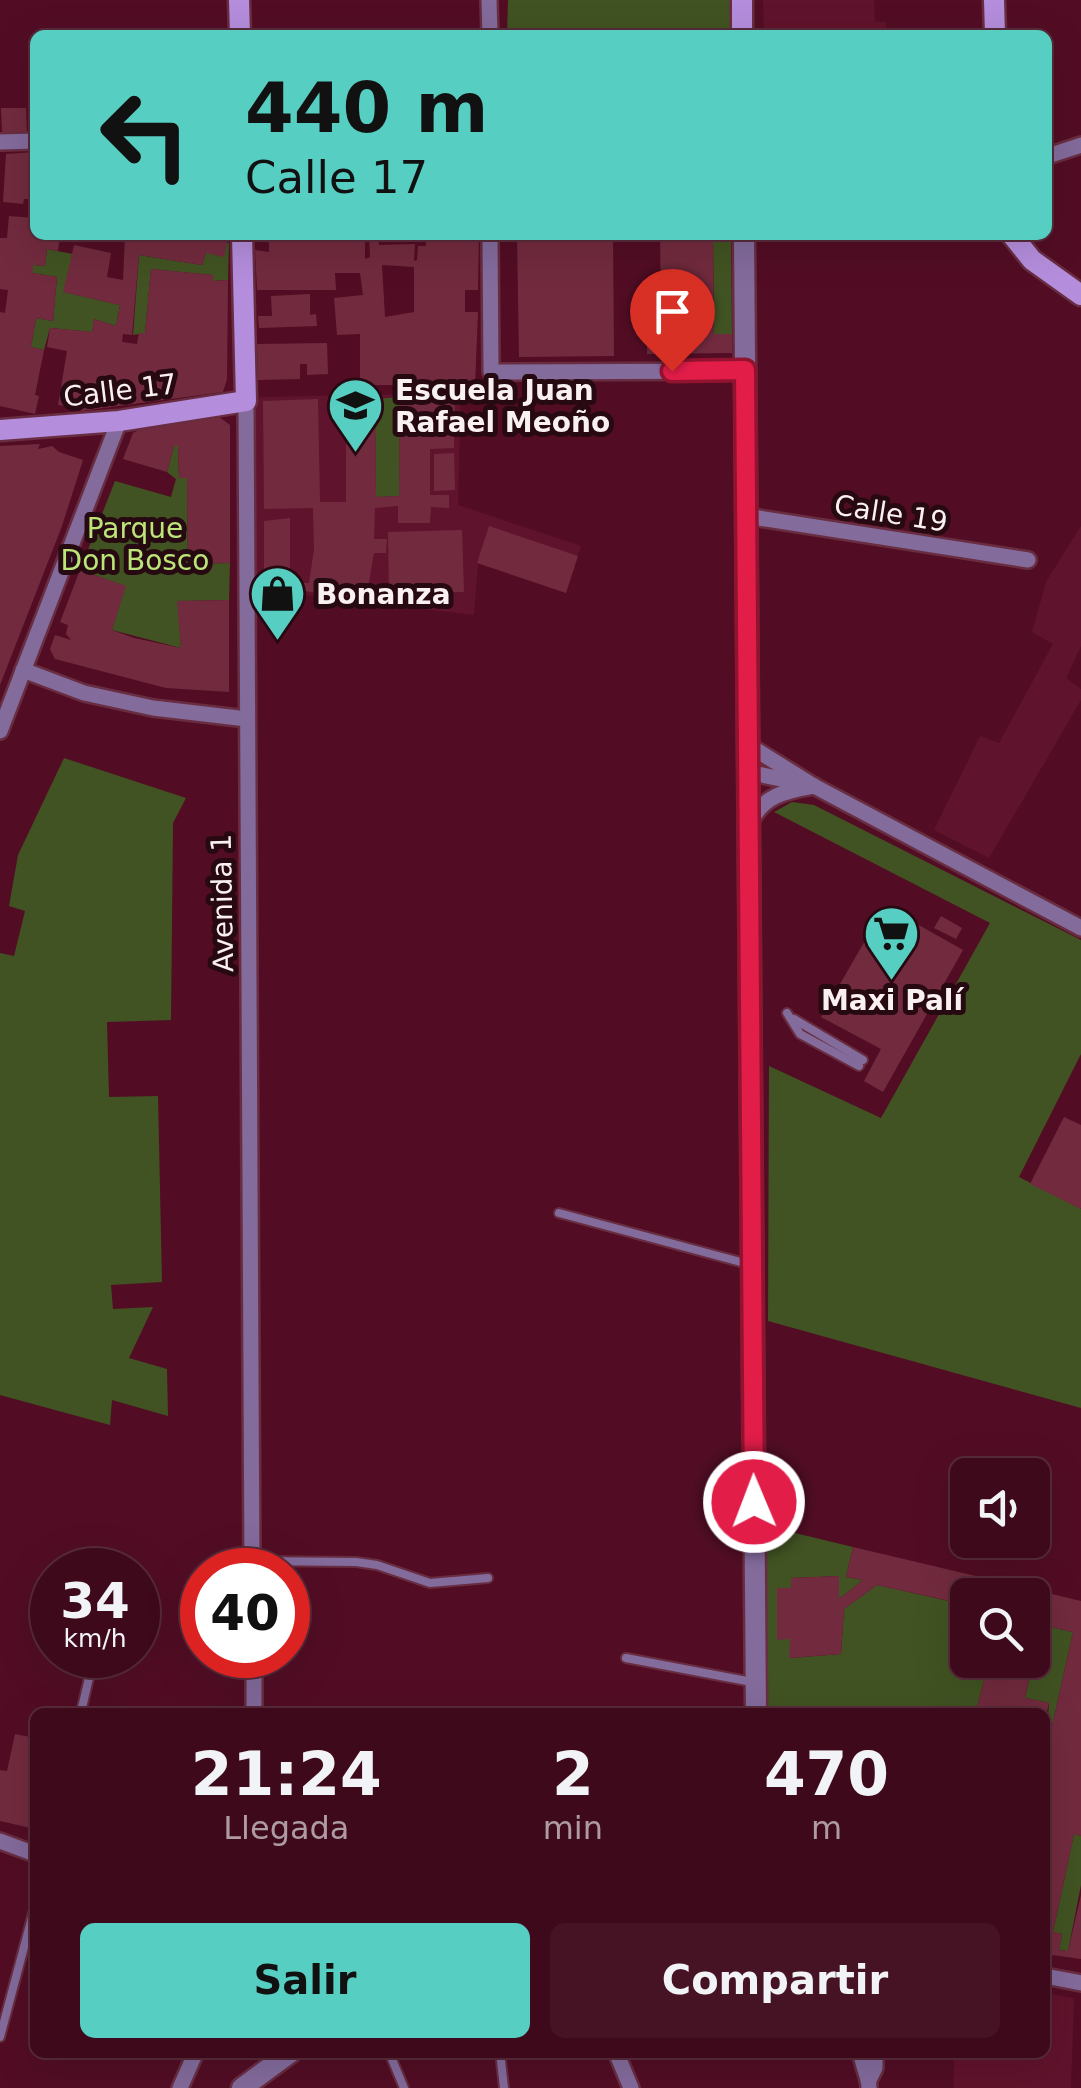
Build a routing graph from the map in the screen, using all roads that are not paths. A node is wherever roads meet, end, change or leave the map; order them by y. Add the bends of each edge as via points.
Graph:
1 (240, 0) edge
2 (490, 0) edge
3 (742, 0) edge
4 (994, 0) edge
5 (240, 30) edge
6 (490, 30) edge
7 (742, 30) edge
8 (994, 30) edge
9 (0, 142) edge
10 (30, 142) edge
11 (1081, 145) edge
12 (1052, 155) edge
13 (242, 240) edge
14 (490, 240) edge
15 (744, 240) edge
16 (1016, 240) edge
17 (1081, 295) edge
18 (745, 370) junction
19 (246, 402) junction
20 (119, 422) junction
21 (0, 430) edge
22 (746, 516) junction
23 (1028, 560) dead end
24 (23, 670) junction
25 (247, 719) junction
26 (0, 731) edge
27 (748, 744) junction
28 (748, 772) junction
29 (814, 786) junction
30 (749, 824) junction
31 (1081, 928) edge
32 (861, 1063) joint
33 (559, 1213) dead end
34 (752, 1265) junction
35 (252, 1548) edge
36 (310, 1564) edge
37 (488, 1578) dead end
38 (626, 1658) dead end
39 (90, 1678) dead end
40 (254, 1678) edge
41 (756, 1682) junction
42 (83, 1708) edge
43 (254, 1708) edge
44 (756, 1708) edge
45 (0, 1841) edge
46 (30, 1852) edge
47 (30, 1925) edge
48 (1050, 1977) edge
49 (1081, 1982) edge
50 (0, 2037) edge
51 (193, 2058) edge
52 (283, 2058) edge
53 (392, 2058) edge
54 (501, 2058) edge
55 (618, 2058) edge
56 (861, 2058) edge
57 (875, 2058) edge
58 (869, 2084) edge
59 (180, 2088) edge
60 (242, 2088) edge
61 (404, 2088) edge
62 (504, 2088) edge
63 (631, 2088) edge

1 - 5 main road
2 - 6 street
3 - 7 main road
4 - 8 main road
9 - 10 street
11 - 12 street
13 - 19 main road, Avenida 1
14 - 18 street via 492,372
15 - 18 street
16 - 17 main road
18 - 22 street
19 - 20 main road, Calle 17
19 - 25 street, Avenida 1
20 - 21 main road, Calle 17
20 - 24 street
22 - 23 street, Calle 19
22 - 27 street
24 - 25 street via 152,708
24 - 26 street
25 - 35 street, Avenida 1
27 - 28 street
27 - 29 street
28 - 29 street
28 - 30 street
29 - 30 street via 771,798
29 - 31 street
30 - 34 street
32 - 32 lane via 800,1034 787,1013 803,1027
33 - 34 lane
34 - 41 street
36 - 37 lane via 356,1562 430,1583
38 - 41 lane
39 - 42 lane
40 - 43 street
41 - 44 street
45 - 46 street
47 - 50 lane
48 - 49 street
51 - 59 street
52 - 60 street
53 - 61 lane
54 - 62 lane
55 - 63 street
56 - 58 street
57 - 58 street

